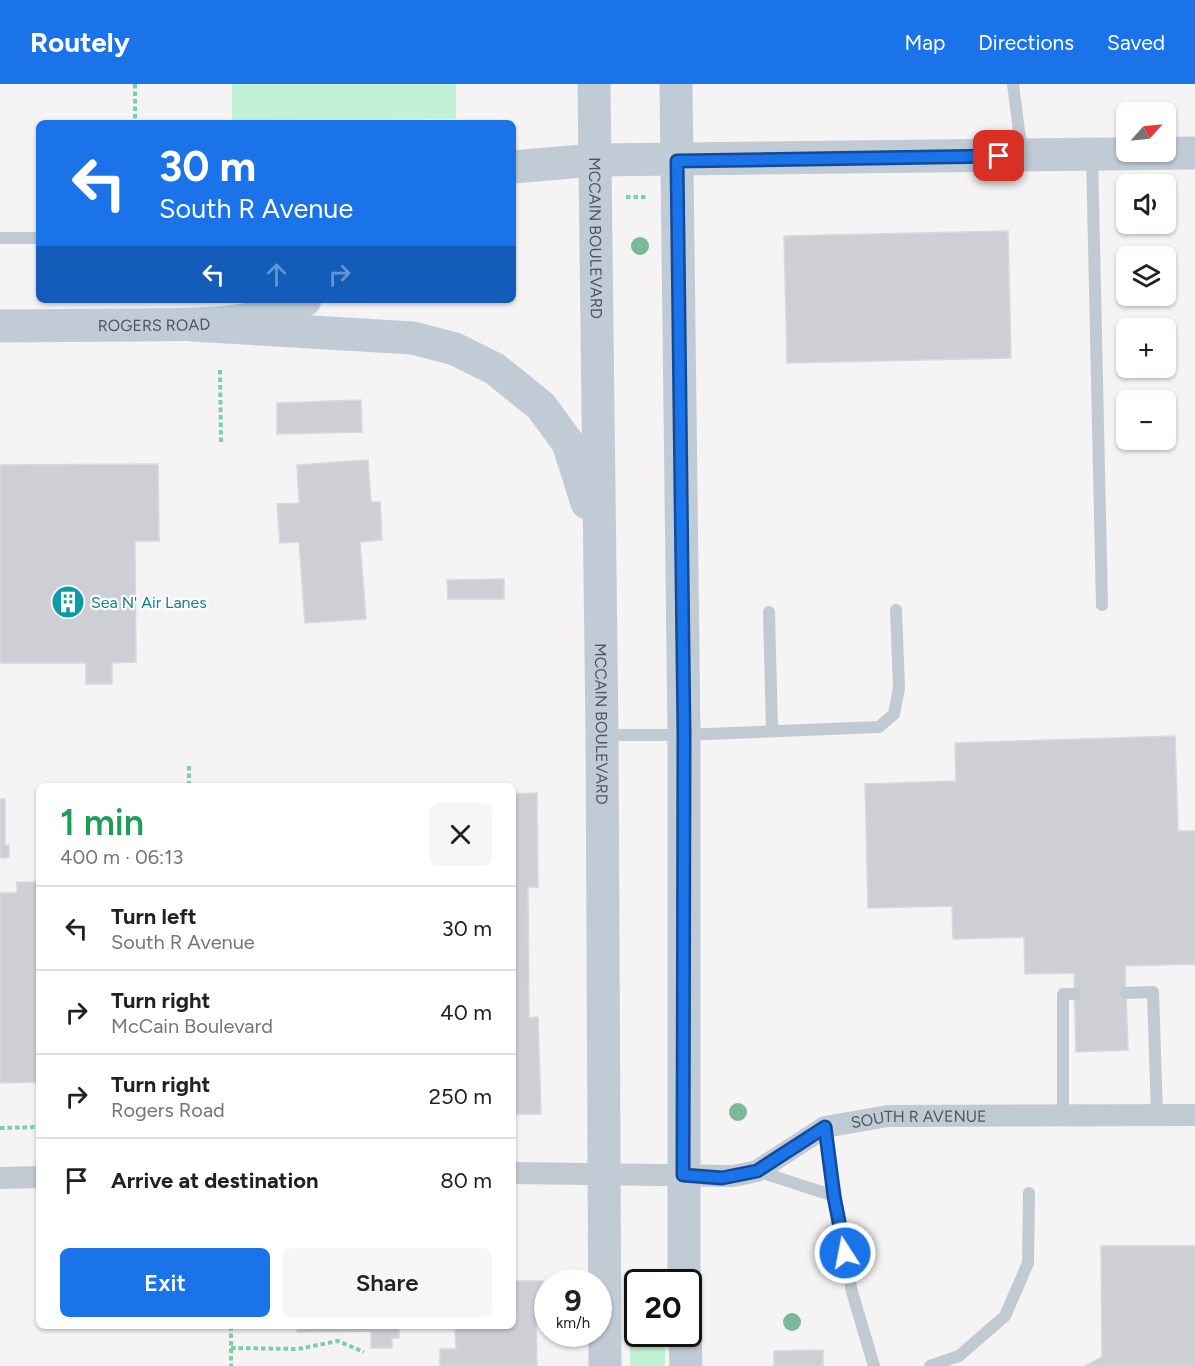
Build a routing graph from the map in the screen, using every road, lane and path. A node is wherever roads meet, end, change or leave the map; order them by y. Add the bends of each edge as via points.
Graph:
1 (135, 84) edge
2 (594, 84) edge
3 (676, 84) edge
4 (1013, 84) edge
5 (135, 120) edge
6 (1195, 153) edge
7 (1092, 154) junction
8 (1023, 155) junction
9 (594, 160) junction
10 (677, 161) junction
11 (516, 167) edge
12 (651, 197) dead end
13 (619, 198) dead end
14 (0, 238) edge
15 (36, 238) edge
16 (299, 303) edge
17 (192, 325) junction
18 (0, 326) edge
19 (220, 370) dead end
20 (221, 444) dead end
21 (599, 569) junction
22 (1102, 605) dead end
23 (896, 610) dead end
24 (769, 612) dead end
25 (772, 730) junction
26 (602, 735) junction
27 (684, 735) junction
28 (189, 766) dead end
29 (189, 783) edge
30 (1126, 993) dead end
31 (1075, 994) dead end
32 (1063, 1115) junction
33 (1157, 1115) junction
34 (1195, 1115) edge
35 (36, 1127) edge
36 (825, 1127) junction
37 (0, 1128) edge
38 (757, 1171) junction
39 (516, 1173) edge
40 (605, 1173) junction
41 (683, 1175) junction
42 (36, 1177) edge
43 (0, 1178) edge
44 (1029, 1193) dead end
45 (834, 1196) junction
46 (684, 1269) edge
47 (231, 1329) edge
48 (685, 1347) edge
49 (231, 1348) junction
50 (364, 1352) dead end
51 (231, 1366) edge
52 (605, 1366) edge
53 (686, 1366) edge
54 (874, 1366) edge
55 (930, 1366) edge

1 - 5 path
2 - 9 street, MCCAIN BOULEVARD
3 - 10 street
4 - 8 lane
6 - 7 street
7 - 8 street
7 - 22 lane
8 - 10 street
9 - 10 street
9 - 11 street
9 - 21 street, MCCAIN BOULEVARD
10 - 27 street
12 - 13 path
14 - 15 lane
16 - 17 street, ROGERS ROAD via 280,312 241,321
17 - 18 street, ROGERS ROAD
17 - 21 street via 413,338 455,349 495,369 541,406 568,443 589,511
19 - 20 path
21 - 26 street, MCCAIN BOULEVARD
23 - 25 lane via 899,688 894,714 879,727
24 - 25 lane
25 - 27 lane
26 - 27 lane
26 - 40 street, MCCAIN BOULEVARD
27 - 41 street
28 - 29 path
30 - 33 lane via 1153,992
31 - 32 lane via 1063,994
32 - 33 street, SOUTH R AVENUE
32 - 36 street, SOUTH R AVENUE via 888,1116
33 - 34 street, SOUTH R AVENUE
35 - 37 path
36 - 38 street, SOUTH R AVENUE
36 - 45 lane
38 - 41 street, SOUTH R AVENUE via 722,1178
38 - 45 lane
39 - 40 street, SOUTH R AVENUE
40 - 41 street, SOUTH R AVENUE
40 - 52 street, MCCAIN BOULEVARD
41 - 46 street
42 - 43 street
44 - 55 lane via 1028,1263 1005,1316 959,1356
45 - 54 lane via 852,1292
47 - 49 path
48 - 53 street
49 - 50 path via 298,1349 338,1341
49 - 51 path

